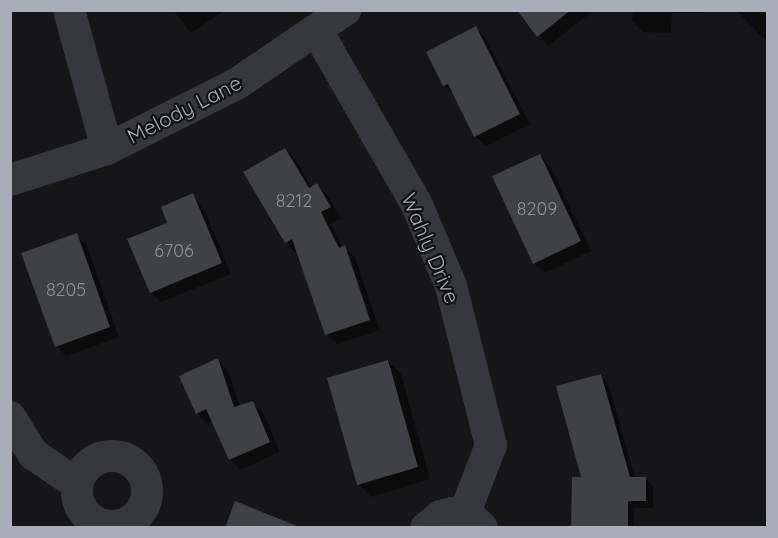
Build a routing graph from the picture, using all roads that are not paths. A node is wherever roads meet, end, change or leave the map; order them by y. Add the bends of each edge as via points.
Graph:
1 (69, 10) edge
2 (345, 10) edge
3 (317, 31) junction
4 (107, 149) junction
5 (10, 180) edge
6 (10, 417) edge
7 (77, 484) dead end
8 (473, 521) edge
9 (426, 528) edge

1 - 4 street
2 - 3 street, Melody Lane
3 - 4 street, Melody Lane via 238,83
3 - 8 street, Wahly Drive via 417,205 451,286 492,445
4 - 5 street, Melody Lane
6 - 7 street via 33,454
8 - 9 street, Wahly Drive via 452,513

